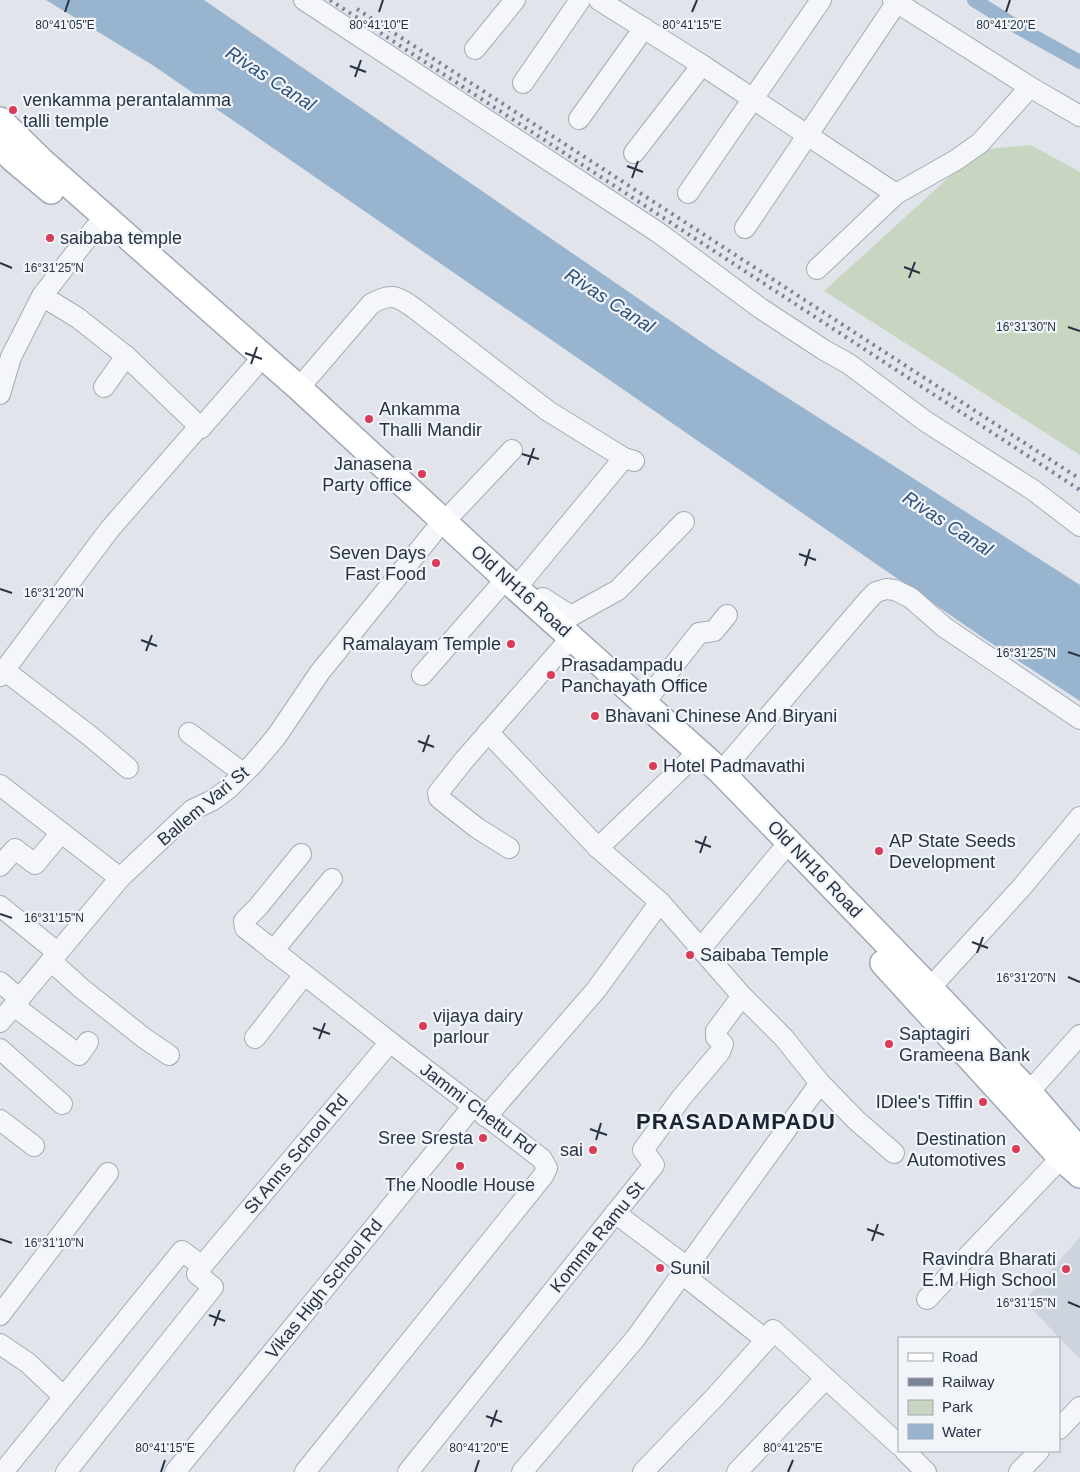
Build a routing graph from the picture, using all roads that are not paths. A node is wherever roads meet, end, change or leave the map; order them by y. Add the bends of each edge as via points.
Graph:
1 (304, 0) edge
2 (515, 0) edge
3 (580, 0) edge
4 (599, 0) edge
5 (820, 0) edge
6 (895, 1) edge
7 (644, 28) junction
8 (475, 49) dead end
9 (702, 65) junction
10 (523, 83) dead end
11 (1030, 87) junction
12 (753, 99) junction
13 (1080, 116) edge
14 (579, 119) dead end
15 (0, 120) edge
16 (808, 136) junction
17 (0, 146) edge
18 (634, 154) dead end
19 (688, 193) dead end
20 (896, 194) junction
21 (95, 228) junction
22 (745, 228) dead end
23 (818, 269) dead end
24 (42, 296) junction
25 (126, 356) junction
26 (254, 366) junction
27 (104, 387) dead end
28 (299, 388) junction
29 (0, 394) edge
30 (201, 428) junction
31 (512, 450) dead end
32 (684, 522) dead end
33 (1080, 526) edge
34 (438, 527) junction
35 (506, 588) junction
36 (536, 605) junction
37 (727, 615) dead end
38 (563, 647) junction
39 (2, 673) edge
40 (422, 675) dead end
41 (645, 702) junction
42 (1080, 719) edge
43 (488, 732) junction
44 (189, 733) dead end
45 (688, 762) junction
46 (128, 768) dead end
47 (721, 772) junction
48 (243, 773) junction
49 (0, 786) edge
50 (1080, 817) edge
51 (60, 833) junction
52 (509, 848) dead end
53 (598, 848) junction
54 (780, 853) junction
55 (301, 854) dead end
56 (0, 866) edge
57 (120, 878) junction
58 (332, 879) dead end
59 (660, 902) junction
60 (0, 906) edge
61 (701, 948) junction
62 (273, 951) junction
63 (54, 956) junction
64 (304, 975) junction
65 (0, 982) edge
66 (930, 988) junction
67 (742, 996) junction
68 (17, 1002) junction
69 (0, 1022) edge
70 (1080, 1035) edge
71 (255, 1038) dead end
72 (88, 1042) dead end
73 (390, 1042) junction
74 (0, 1049) edge
75 (169, 1055) dead end
76 (820, 1083) junction
77 (1029, 1092) junction
78 (62, 1104) dead end
79 (480, 1112) junction
80 (0, 1120) edge
81 (34, 1146) dead end
82 (1073, 1152) edge
83 (894, 1153) dead end
84 (108, 1173) dead end
85 (1080, 1175) edge
86 (616, 1213) junction
87 (202, 1266) junction
88 (684, 1270) junction
89 (927, 1299) dead end
90 (0, 1315) edge
91 (766, 1340) junction
92 (0, 1344) edge
93 (826, 1378) junction
94 (64, 1397) junction
95 (1080, 1407) edge
96 (1060, 1428) edge
97 (898, 1444) edge
98 (905, 1452) edge
99 (1038, 1452) edge
100 (3, 1472) edge
101 (66, 1472) edge
102 (175, 1472) edge
103 (305, 1472) edge
104 (408, 1472) edge
105 (522, 1472) edge
106 (643, 1472) edge
107 (738, 1472) edge
108 (926, 1472) edge
109 (1019, 1472) edge

1 - 33 street via 659,233 760,308 849,364 925,421 1033,490
2 - 8 street
3 - 10 street
4 - 7 street
5 - 12 street
6 - 11 street
6 - 16 street
7 - 9 street
7 - 14 street
9 - 12 street
9 - 18 street
11 - 13 street
11 - 20 street via 980,143
12 - 16 street
12 - 19 street
15 - 28 main road, Old NH16 Road
16 - 20 street
16 - 22 street
17 - 21 main road, Old NH16 Road
20 - 23 street
21 - 24 street
21 - 26 main road, Old NH16 Road
24 - 25 street via 78,318
24 - 29 street via 11,356
25 - 27 street
25 - 30 street
26 - 30 street
26 - 34 main road, Old NH16 Road
28 - 34 main road, Old NH16 Road
28 - 35 street via 371,304 391,296 414,308 548,411 629,460
30 - 39 street via 109,530
31 - 34 street, Ballem Vari St
32 - 36 street via 618,590 570,616 543,598
34 - 35 main road, Old NH16 Road
34 - 48 street, Ballem Vari St via 320,672 276,737
35 - 36 main road, Old NH16 Road
35 - 38 main road, Old NH16 Road
35 - 40 street
36 - 41 main road, Old NH16 Road
37 - 41 street via 714,631 699,633
38 - 43 street
38 - 45 main road, Old NH16 Road
39 - 46 street via 90,736
41 - 47 main road, Old NH16 Road
42 - 47 street via 944,627 911,598 886,588 868,600
43 - 52 street via 438,793 439,798 463,818
43 - 53 street
44 - 48 street
45 - 53 street
45 - 54 main road, Old NH16 Road
47 - 66 main road, Old NH16 Road
48 - 57 street, Ballem Vari St via 213,800 192,810
49 - 51 street
50 - 66 street
51 - 56 street via 34,864 16,849
51 - 57 street
53 - 59 street
54 - 61 street
54 - 82 main road, Old NH16 Road via 898,979
55 - 62 street, Jammi Chettu Rd via 244,921 245,928
57 - 63 street, Ballem Vari St
58 - 62 street
59 - 61 street
59 - 79 street, Vikas High School Rd via 596,990
60 - 63 street
61 - 67 street
62 - 64 street, Jammi Chettu Rd
63 - 68 street, Ballem Vari St
63 - 75 street via 70,979
64 - 71 street
64 - 73 street, Jammi Chettu Rd
65 - 68 street
66 - 77 main road, Old NH16 Road
67 - 76 street via 784,1038
67 - 86 street, Komma Ramu St via 716,1032 716,1037 723,1044 720,1052 643,1150 654,1165
68 - 69 street, Ballem Vari St
68 - 72 street via 79,1055
70 - 77 street
73 - 79 street, Jammi Chettu Rd
73 - 87 street, St Anns School Rd
74 - 78 street
76 - 83 street
76 - 88 street
77 - 82 main road, Old NH16 Road
79 - 102 street, Vikas High School Rd
79 - 103 street, Jammi Chettu Rd via 542,1159 546,1168 543,1176
80 - 81 street
82 - 85 main road, Old NH16 Road
82 - 89 street
84 - 90 street
86 - 88 street
86 - 104 street, Komma Ramu St
87 - 94 street via 182,1250
87 - 101 street via 197,1274 213,1286
88 - 91 street
88 - 105 street via 635,1339
91 - 93 street via 773,1330
91 - 106 street
92 - 94 street via 28,1363
93 - 97 street
93 - 107 street
94 - 100 street
95 - 96 street
98 - 108 street
99 - 109 street

